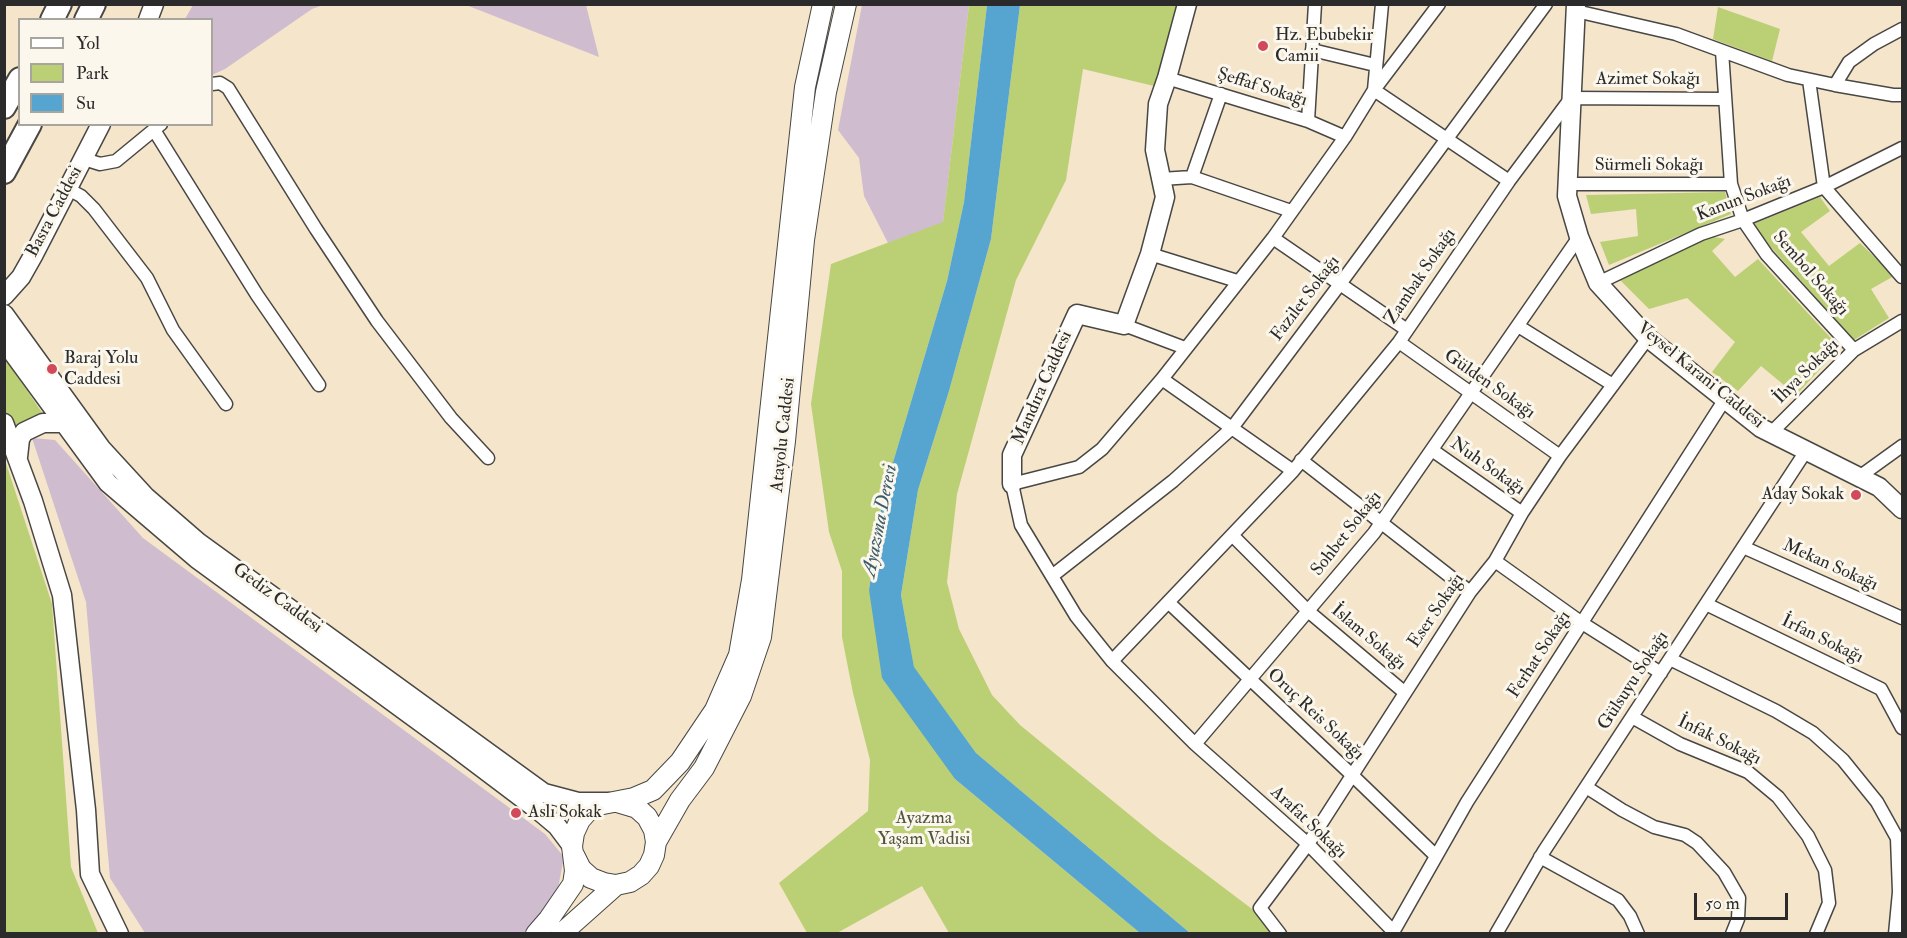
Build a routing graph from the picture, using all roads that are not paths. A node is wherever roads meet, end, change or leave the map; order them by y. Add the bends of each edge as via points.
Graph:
1 (60, 4) edge
2 (94, 4) edge
3 (823, 4) edge
4 (846, 4) edge
5 (1187, 4) edge
6 (1316, 4) edge
7 (1382, 4) edge
8 (1438, 4) edge
9 (1546, 4) edge
10 (1576, 8) edge
11 (53, 18) edge
12 (87, 18) edge
13 (1902, 29) edge
14 (1312, 50) junction
15 (1722, 51) junction
16 (1376, 65) junction
17 (1167, 78) junction
18 (1809, 80) junction
19 (18, 82) edge
20 (213, 84) edge
21 (1835, 85) junction
22 (1374, 90) junction
23 (1221, 94) junction
24 (1902, 95) edge
25 (1571, 98) junction
26 (1725, 99) junction
27 (4, 106) edge
28 (1308, 121) junction
29 (29, 126) edge
30 (100, 126) edge
31 (158, 127) edge
32 (1345, 137) junction
33 (1446, 139) junction
34 (1902, 148) edge
35 (84, 159) junction
36 (4, 172) edge
37 (1192, 177) junction
38 (1161, 179) junction
39 (1509, 181) junction
40 (1567, 184) junction
41 (1731, 184) junction
42 (1824, 187) junction
43 (68, 189) junction
44 (1291, 211) junction
45 (1743, 220) junction
46 (1579, 237) junction
47 (1273, 238) junction
48 (1150, 254) junction
49 (1902, 277) edge
50 (1237, 282) junction
51 (1598, 283) junction
52 (1340, 284) junction
53 (4, 296) edge
54 (4, 315) edge
55 (1902, 321) edge
56 (1124, 325) junction
57 (1518, 326) junction
58 (1407, 330) junction
59 (1648, 338) junction
60 (4, 341) edge
61 (1399, 342) junction
62 (1185, 348) junction
63 (1854, 350) junction
64 (1162, 379) junction
65 (319, 385) dead end
66 (1613, 385) junction
67 (1471, 394) junction
68 (1725, 399) junction
69 (226, 404) dead end
70 (4, 423) edge
71 (64, 423) junction
72 (1232, 428) junction
73 (1771, 433) junction
74 (1902, 446) edge
75 (1432, 450) junction
76 (1806, 451) junction
77 (1560, 456) junction
78 (18, 457) junction
79 (488, 458) dead end
80 (1301, 460) junction
81 (1293, 471) junction
82 (1859, 477) junction
83 (1012, 484) junction
84 (1902, 509) edge
85 (1522, 513) junction
86 (1382, 522) junction
87 (1232, 535) junction
88 (1743, 548) junction
89 (1495, 561) junction
90 (1052, 576) junction
91 (1470, 592) junction
92 (1168, 602) junction
93 (1706, 604) junction
94 (1308, 611) junction
95 (1902, 618) edge
96 (1582, 623) junction
97 (1670, 659) junction
98 (1112, 662) junction
99 (1661, 673) junction
100 (1250, 679) junction
101 (1404, 692) junction
102 (1632, 717) junction
103 (1902, 728) edge
104 (1195, 744) junction
105 (1352, 775) junction
106 (1586, 787) junction
107 (611, 802) junction
108 (656, 842) junction
109 (1308, 844) junction
110 (572, 846) junction
111 (1435, 855) junction
112 (1540, 857) junction
113 (615, 885) junction
114 (1392, 932) edge
115 (1499, 932) edge
116 (119, 933) edge
117 (536, 933) edge
118 (561, 933) edge
119 (1280, 933) edge
120 (1638, 933) edge
121 (1732, 933) edge
122 (1816, 933) edge
123 (1895, 933) edge

1 - 11 highway
2 - 12 highway
3 - 107 main road, Atayolu Caddesi via 805,87 754,568 739,655 715,710 680,762 654,790
4 - 108 main road, Atayolu Caddesi via 826,92 804,240 761,638 741,696 704,768
5 - 17 main road
6 - 14 street
7 - 16 street
8 - 22 street
9 - 33 street, Fazilet Sokağı
10 - 15 street via 1676,34
10 - 25 main road, Veysel Karani Caddesi
13 - 21 street via 1849,62
14 - 16 street
14 - 28 street
15 - 18 street
15 - 26 street, Sembol Sokağı
16 - 22 street
17 - 23 street, Şeffaf Sokağı
17 - 38 main road via 1157,116 1155,150
18 - 21 street
18 - 42 street
19 - 27 highway
20 - 79 street via 228,88 377,321 451,418
21 - 24 street
22 - 32 street
22 - 33 street
23 - 28 street, Şeffaf Sokağı
23 - 37 street
25 - 26 street, Azimet Sokağı
25 - 39 street, Zambak Sokağı
25 - 40 main road, Veysel Karani Caddesi
26 - 41 street, Sembol Sokağı
28 - 32 street, Şeffaf Sokağı
29 - 36 highway
30 - 35 main road, Basra Caddesi
31 - 35 street via 116,161 100,164
31 - 65 street via 257,295
32 - 44 street
33 - 39 street
33 - 52 street, Fazilet Sokağı
34 - 42 street, Kanun Sokağı
35 - 43 main road, Basra Caddesi
37 - 38 street
37 - 44 street
38 - 48 main road via 1165,197
39 - 58 street, Zambak Sokağı
40 - 41 street, Sürmeli Sokağı
40 - 46 main road, Veysel Karani Caddesi
41 - 45 street, Sembol Sokağı
42 - 45 street, Kanun Sokağı
42 - 49 street
43 - 53 main road, Basra Caddesi via 21,277
43 - 69 street via 94,209 147,278 173,330
44 - 47 street
45 - 51 street, Kanun Sokağı via 1701,234
45 - 63 street, Sembol Sokağı via 1767,255
46 - 51 main road, Veysel Karani Caddesi
46 - 57 street, Sohbet Sokağı
47 - 50 street
47 - 52 street
48 - 50 street
48 - 56 main road
50 - 62 street
51 - 59 main road, Veysel Karani Caddesi
52 - 58 street
52 - 72 street, Fazilet Sokağı
54 - 107 main road, Gediz Caddesi via 101,448 146,497 198,542 544,793 578,802
55 - 63 street, İhya Sokağı
56 - 62 street
56 - 83 main road, Mandıra Caddesi via 1077,314 1012,455
57 - 66 street
57 - 67 street, Sohbet Sokağı
58 - 61 street, Zambak Sokağı
59 - 66 street, Eser Sokağı
59 - 68 main road, Veysel Karani Caddesi
60 - 71 main road, Gediz Caddesi
61 - 67 street, Gülden Sokağı
61 - 80 street, Zambak Sokağı
62 - 64 street
63 - 73 street, İhya Sokağı
64 - 72 street
64 - 83 street via 1102,449 1079,467
66 - 77 street, Eser Sokağı
67 - 75 street, Sohbet Sokağı
67 - 77 street, Gülden Sokağı
68 - 73 main road, Veysel Karani Caddesi
68 - 96 street, Ferhat Sokağı
70 - 78 main road
71 - 78 main road via 43,423 24,432
71 - 110 main road, Gediz Caddesi via 108,483 197,559 538,810
72 - 81 street
72 - 90 street, Fazilet Sokağı via 1173,481
73 - 76 main road, Veysel Karani Caddesi
74 - 82 street
75 - 85 street, Nuh Sokağı
75 - 86 street, Sohbet Sokağı
76 - 82 main road, Veysel Karani Caddesi
76 - 88 street, Gülsuyu Sokağı
77 - 85 street, Eser Sokağı
78 - 116 main road via 62,595 90,874
80 - 81 street, Zambak Sokağı
80 - 86 street
81 - 87 street, Zambak Sokağı
82 - 84 main road, Veysel Karani Caddesi via 1879,487
83 - 90 street via 1022,525
85 - 89 street, Eser Sokağı
86 - 91 street
86 - 94 street, Sohbet Sokağı
87 - 92 street, Zambak Sokağı
87 - 94 street, İslam Sokağı
88 - 93 street, Gülsuyu Sokağı
88 - 95 street, Mekan Sokağı
89 - 91 street, Eser Sokağı
89 - 96 street
90 - 98 street via 1076,616
91 - 101 street, Eser Sokağı
92 - 98 street, Zambak Sokağı
92 - 100 street, Oruç Reis Sokağı
93 - 97 street, Gülsuyu Sokağı
93 - 103 street, İrfan Sokağı via 1881,689
94 - 100 street, Sohbet Sokağı
94 - 101 street, İslam Sokağı
96 - 99 street
96 - 111 street, Ferhat Sokağı
97 - 99 street, Gülsuyu Sokağı
97 - 123 street via 1776,711 1813,733 1843,760 1877,802 1897,838 1899,892
98 - 104 street
99 - 102 street, Gülsuyu Sokağı
100 - 104 street, Sohbet Sokağı
100 - 105 street, Oruç Reis Sokağı
101 - 105 street, Eser Sokağı
102 - 106 street, Gülsuyu Sokağı
102 - 122 street, İnfak Sokağı via 1680,744 1748,772 1778,797 1808,836 1825,870 1829,903
104 - 109 street, Arafat Sokağı
105 - 109 street, Eser Sokağı
105 - 111 street, Oruç Reis Sokağı
106 - 112 street, Gülsuyu Sokağı
106 - 121 street via 1654,827 1685,835 1697,843 1724,872 1739,898
107 - 108 main road via 637,808 654,830
107 - 110 main road, Atayolu Caddesi via 593,808 580,820
108 - 113 main road, Atayolu Caddesi via 649,866 630,882
109 - 114 street, Arafat Sokağı
109 - 119 street, Eser Sokağı via 1260,908
110 - 113 main road via 581,869 591,878
110 - 117 main road, Atayolu Caddesi via 576,871 573,884
111 - 114 street, Ferhat Sokağı
112 - 115 street, Gülsuyu Sokağı
112 - 120 street via 1618,900
113 - 118 main road, Atayolu Caddesi

